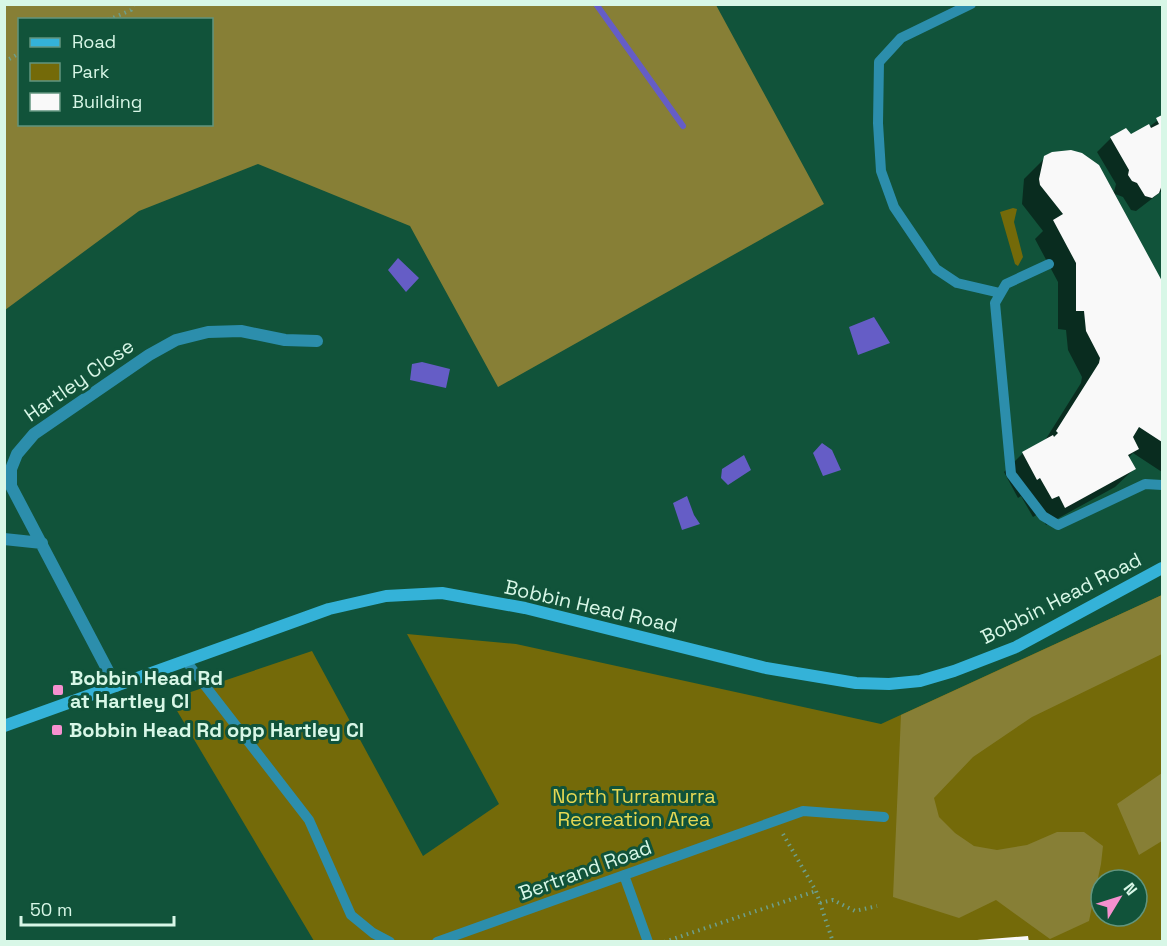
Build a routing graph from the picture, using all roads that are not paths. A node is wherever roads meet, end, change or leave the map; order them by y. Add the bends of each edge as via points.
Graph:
1 (972, 4) edge
2 (1049, 264) dead end
3 (1000, 293) junction
4 (317, 341) dead end
5 (1162, 485) edge
6 (4, 539) edge
7 (42, 543) junction
8 (1162, 568) edge
9 (186, 661) junction
10 (116, 686) junction
11 (4, 726) edge
12 (884, 817) dead end
13 (624, 875) junction
14 (390, 942) edge
15 (437, 942) edge
16 (648, 942) edge

1 - 3 lane via 901,38 879,62 881,171 894,207 936,269 957,283
2 - 3 lane via 1006,284
3 - 5 lane via 995,303 1011,474 1043,516 1058,525 1145,484
4 - 7 street, Hartley Close via 285,340 241,331 208,332 176,340 34,434 17,454 11,469 11,486
6 - 7 street
7 - 10 street, Hartley Close
8 - 9 main road, Bobbin Head Road via 1016,647 920,681 889,684 856,683 765,668 525,608 442,593 386,596 329,609
9 - 10 main road, Bobbin Head Road
9 - 14 lane via 309,820 351,915
10 - 11 main road, Bobbin Head Road
12 - 13 lane, Bertrand Road via 803,811
13 - 15 lane, Bertrand Road
13 - 16 lane

